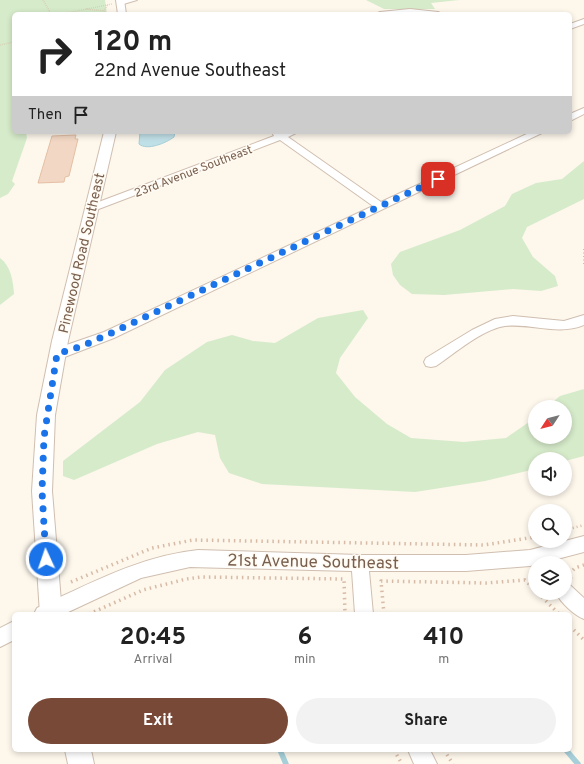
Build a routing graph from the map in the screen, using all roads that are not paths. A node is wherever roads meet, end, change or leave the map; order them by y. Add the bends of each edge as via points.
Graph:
1 (134, 0) edge
2 (120, 1) edge
3 (122, 12) edge
4 (400, 12) edge
5 (419, 12) edge
6 (584, 21) edge
7 (572, 25) edge
8 (110, 134) edge
9 (277, 134) edge
10 (535, 134) edge
11 (380, 206) junction
12 (92, 208) junction
13 (584, 320) edge
14 (57, 354) junction
15 (431, 362) dead end
16 (584, 544) edge
17 (546, 556) edge
18 (528, 560) edge
19 (360, 563) junction
20 (572, 599) edge
21 (584, 610) edge
22 (48, 612) edge
23 (50, 612) edge
24 (364, 612) edge
25 (12, 631) edge
26 (0, 638) edge
27 (78, 752) edge
28 (419, 752) edge
29 (81, 764) edge
30 (426, 764) edge

1 - 2 street
2 - 3 street
4 - 5 street
6 - 7 street
8 - 12 street, Pinewood Road Southeast
9 - 11 street
9 - 12 street, 23rd Avenue Southeast
10 - 11 street
11 - 14 street via 109,334
12 - 14 street, Pinewood Road Southeast
13 - 15 street via 562,326 503,321 488,327
14 - 22 street, Pinewood Road Southeast via 46,414 42,463
16 - 17 street, 21st Avenue Southeast
18 - 19 street, 21st Avenue Southeast
19 - 23 street, 21st Avenue Southeast via 198,558 182,560 138,571
19 - 24 street
20 - 21 street
25 - 26 street
27 - 29 street
28 - 30 street

